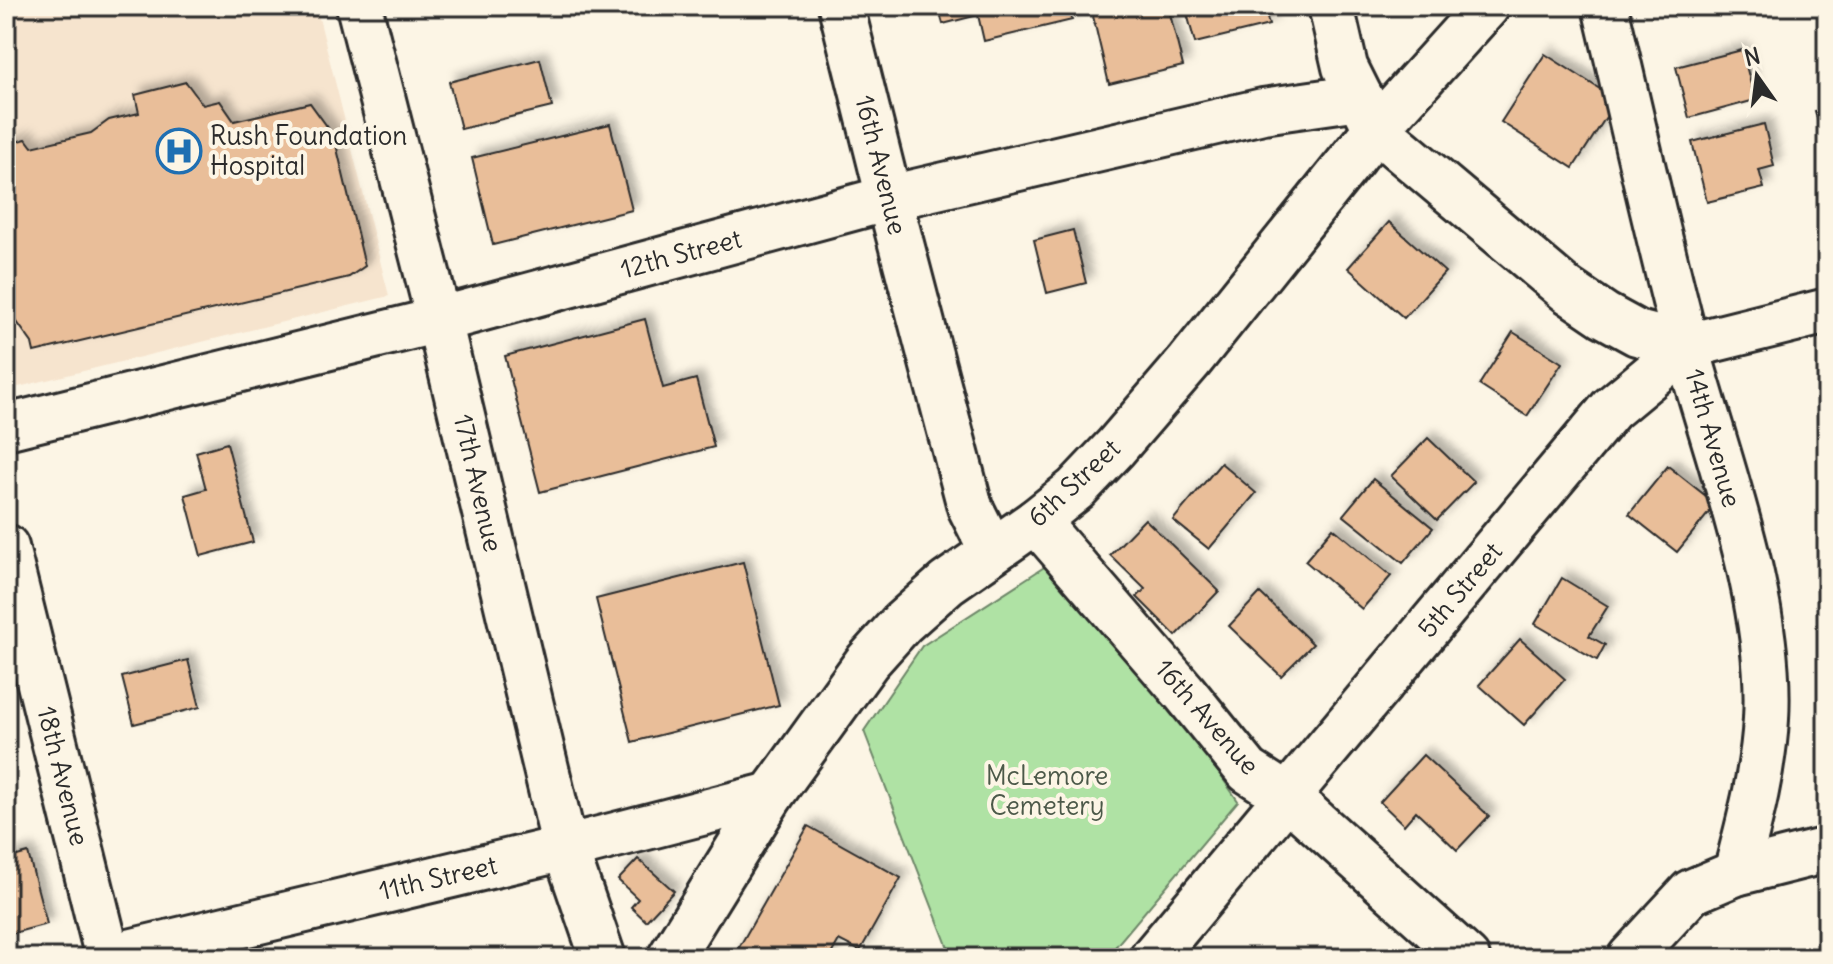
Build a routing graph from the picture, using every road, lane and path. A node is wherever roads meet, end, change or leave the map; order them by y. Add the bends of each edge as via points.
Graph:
1 (359, 6) edge
2 (841, 6) edge
3 (1331, 6) edge
4 (1487, 6) edge
5 (1605, 6) edge
6 (1368, 113) junction
7 (889, 198) junction
8 (1827, 311) edge
9 (439, 320) junction
10 (1687, 346) junction
11 (6, 427) edge
12 (1036, 521) junction
13 (6, 547) edge
14 (992, 551) junction
15 (771, 795) junction
16 (1287, 796) junction
17 (565, 848) junction
18 (1827, 850) edge
19 (1736, 873) junction
20 (106, 958) edge
21 (603, 958) edge
22 (670, 958) edge
23 (1152, 958) edge
24 (1467, 958) edge
25 (1630, 958) edge

1 - 9 street, 17th Avenue
2 - 7 street, 16th Avenue
3 - 6 street via 1345,67
4 - 6 street, 6th Street
5 - 10 street, 14th Avenue
6 - 7 street, 12th Street via 1263,111
6 - 10 street via 1579,298 1637,333
6 - 12 street, 6th Street via 1189,362 1076,489
7 - 9 street, 12th Street
7 - 14 street, 16th Avenue via 970,507
8 - 10 street, 5th Street
9 - 11 street, 12th Street
9 - 17 street, 17th Avenue
10 - 16 street, 5th Street via 1611,409
10 - 19 street, 14th Avenue via 1750,569 1764,647 1766,719 1756,797
12 - 14 street, 6th Street
12 - 16 street, 16th Avenue via 1248,771
13 - 20 street, 18th Avenue
14 - 15 street, 6th Street via 902,623 867,662
15 - 17 street, 11th Street
15 - 22 street, 6th Street
16 - 23 street, 5th Street
16 - 24 street, 16th Avenue
17 - 20 street, 11th Street
17 - 21 street, 17th Avenue
18 - 19 street
19 - 25 street via 1691,892

